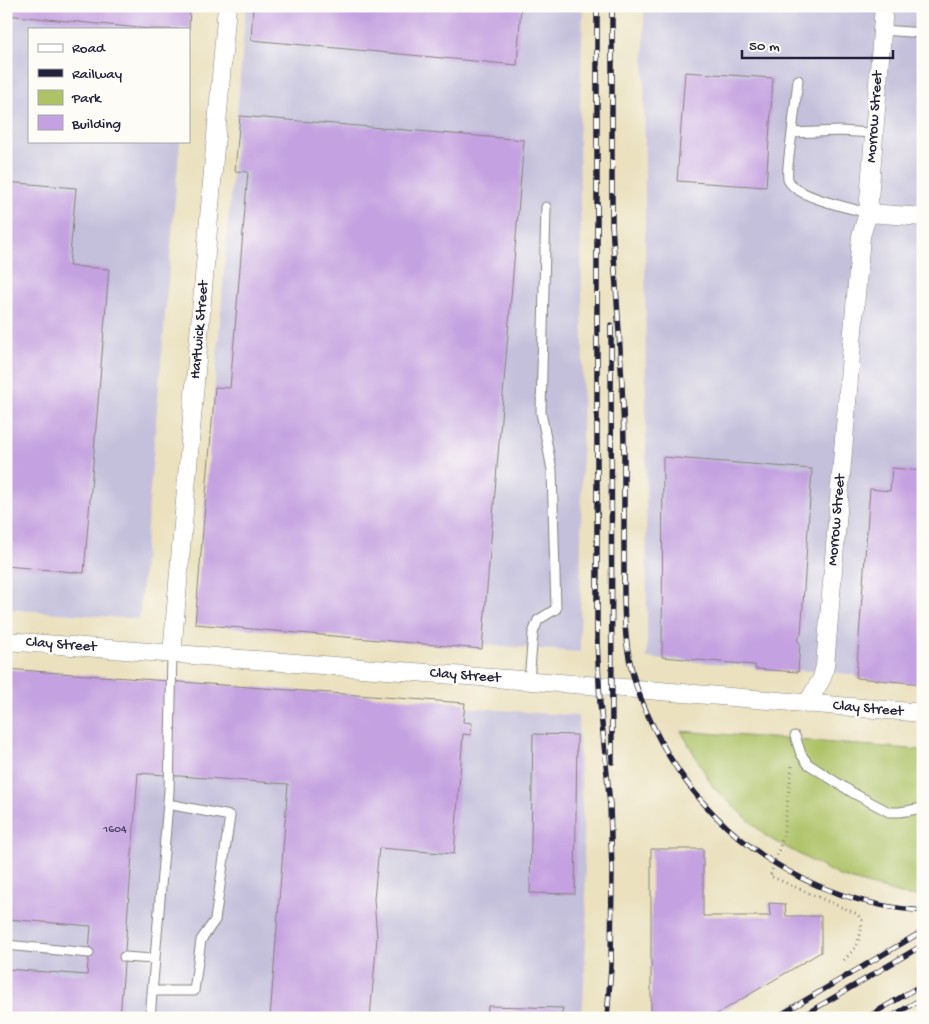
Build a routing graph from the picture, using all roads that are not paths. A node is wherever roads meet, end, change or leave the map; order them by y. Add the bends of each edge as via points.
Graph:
1 (227, 6) edge
2 (884, 6) edge
3 (882, 30) junction
4 (923, 33) edge
5 (798, 80) dead end
6 (792, 133) junction
7 (873, 133) junction
8 (546, 207) dead end
9 (868, 213) junction
10 (923, 217) edge
11 (6, 641) edge
12 (172, 654) junction
13 (529, 680) junction
14 (807, 704) junction
15 (923, 714) edge
16 (795, 736) road end
17 (168, 804) junction
18 (923, 808) edge
19 (6, 946) edge
20 (89, 953) dead end
21 (124, 957) dead end
22 (154, 959) junction
23 (152, 992) junction
24 (150, 1018) edge

1 - 12 street, Hartwick Street
2 - 3 street, Morrow Street
3 - 4 lane
3 - 7 street, Morrow Street
5 - 6 lane
6 - 7 lane
6 - 9 lane via 788,178 791,186 804,194
7 - 9 street, Morrow Street
8 - 13 lane via 541,412 552,470 556,609 538,620 533,633
9 - 10 street
9 - 14 street, Morrow Street via 861,236 825,666
11 - 12 street, Clay Street
12 - 13 street, Clay Street
12 - 17 lane
13 - 14 street, Clay Street
14 - 15 street, Clay Street
16 - 18 lane via 808,764 853,793 889,812
17 - 22 lane
17 - 23 lane via 230,816 215,920 201,940 194,991
19 - 20 lane
21 - 22 lane
22 - 23 lane
23 - 24 lane

